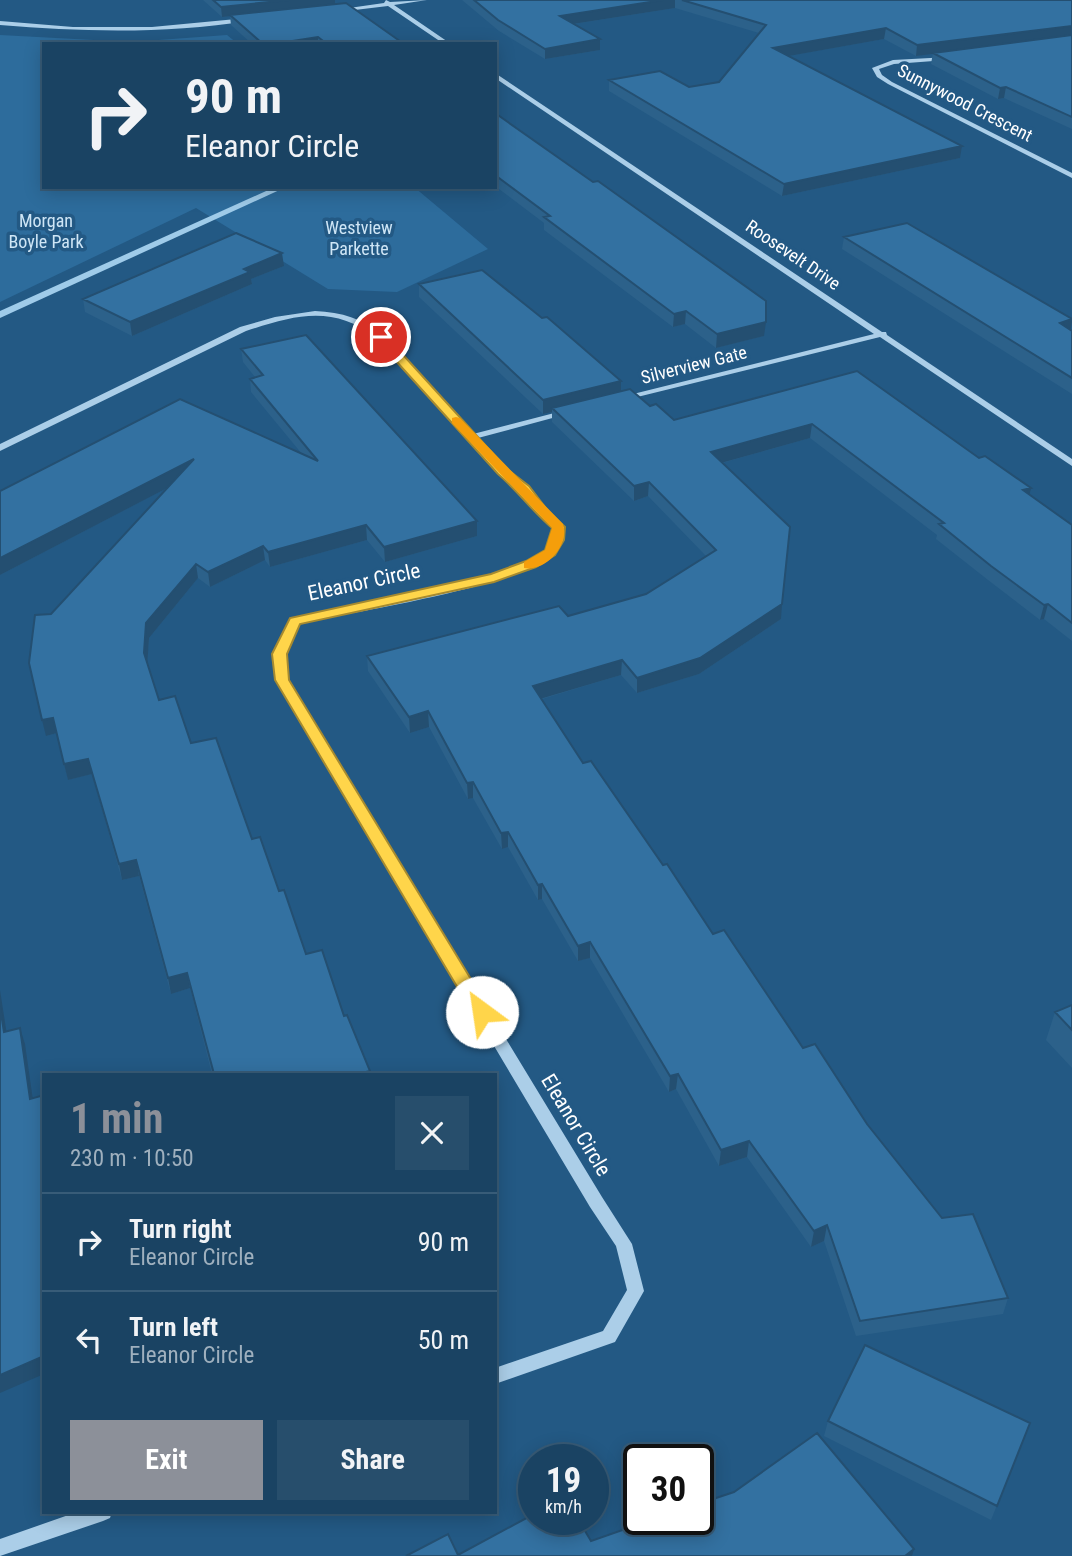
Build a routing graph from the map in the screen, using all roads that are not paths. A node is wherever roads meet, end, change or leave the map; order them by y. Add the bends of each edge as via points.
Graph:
1 (424, 0) edge
2 (386, 2) edge
3 (335, 10) edge
4 (257, 19) edge
5 (0, 23) edge
6 (445, 42) edge
7 (956, 57) edge
8 (497, 76) edge
9 (1072, 176) edge
10 (883, 334) junction
11 (616, 401) edge
12 (575, 411) edge
13 (471, 437) junction
14 (0, 448) edge
15 (1072, 463) edge
16 (497, 1375) edge
17 (97, 1514) edge
18 (0, 1548) edge

1 - 2 street
2 - 3 street
2 - 6 street
4 - 5 street via 152,29
7 - 9 street, Sunnywood Crescent via 893,62 875,68 890,83
8 - 10 street, Roosevelt Drive
10 - 11 street, Silverview Gate
10 - 15 street, Roosevelt Drive
12 - 13 street
13 - 14 street, Eleanor Circle via 381,337 364,324 316,313 243,329
13 - 16 street, Eleanor Circle via 559,527 551,553 494,578 295,621 279,654 282,680 624,1244 636,1290 609,1337
17 - 18 street

